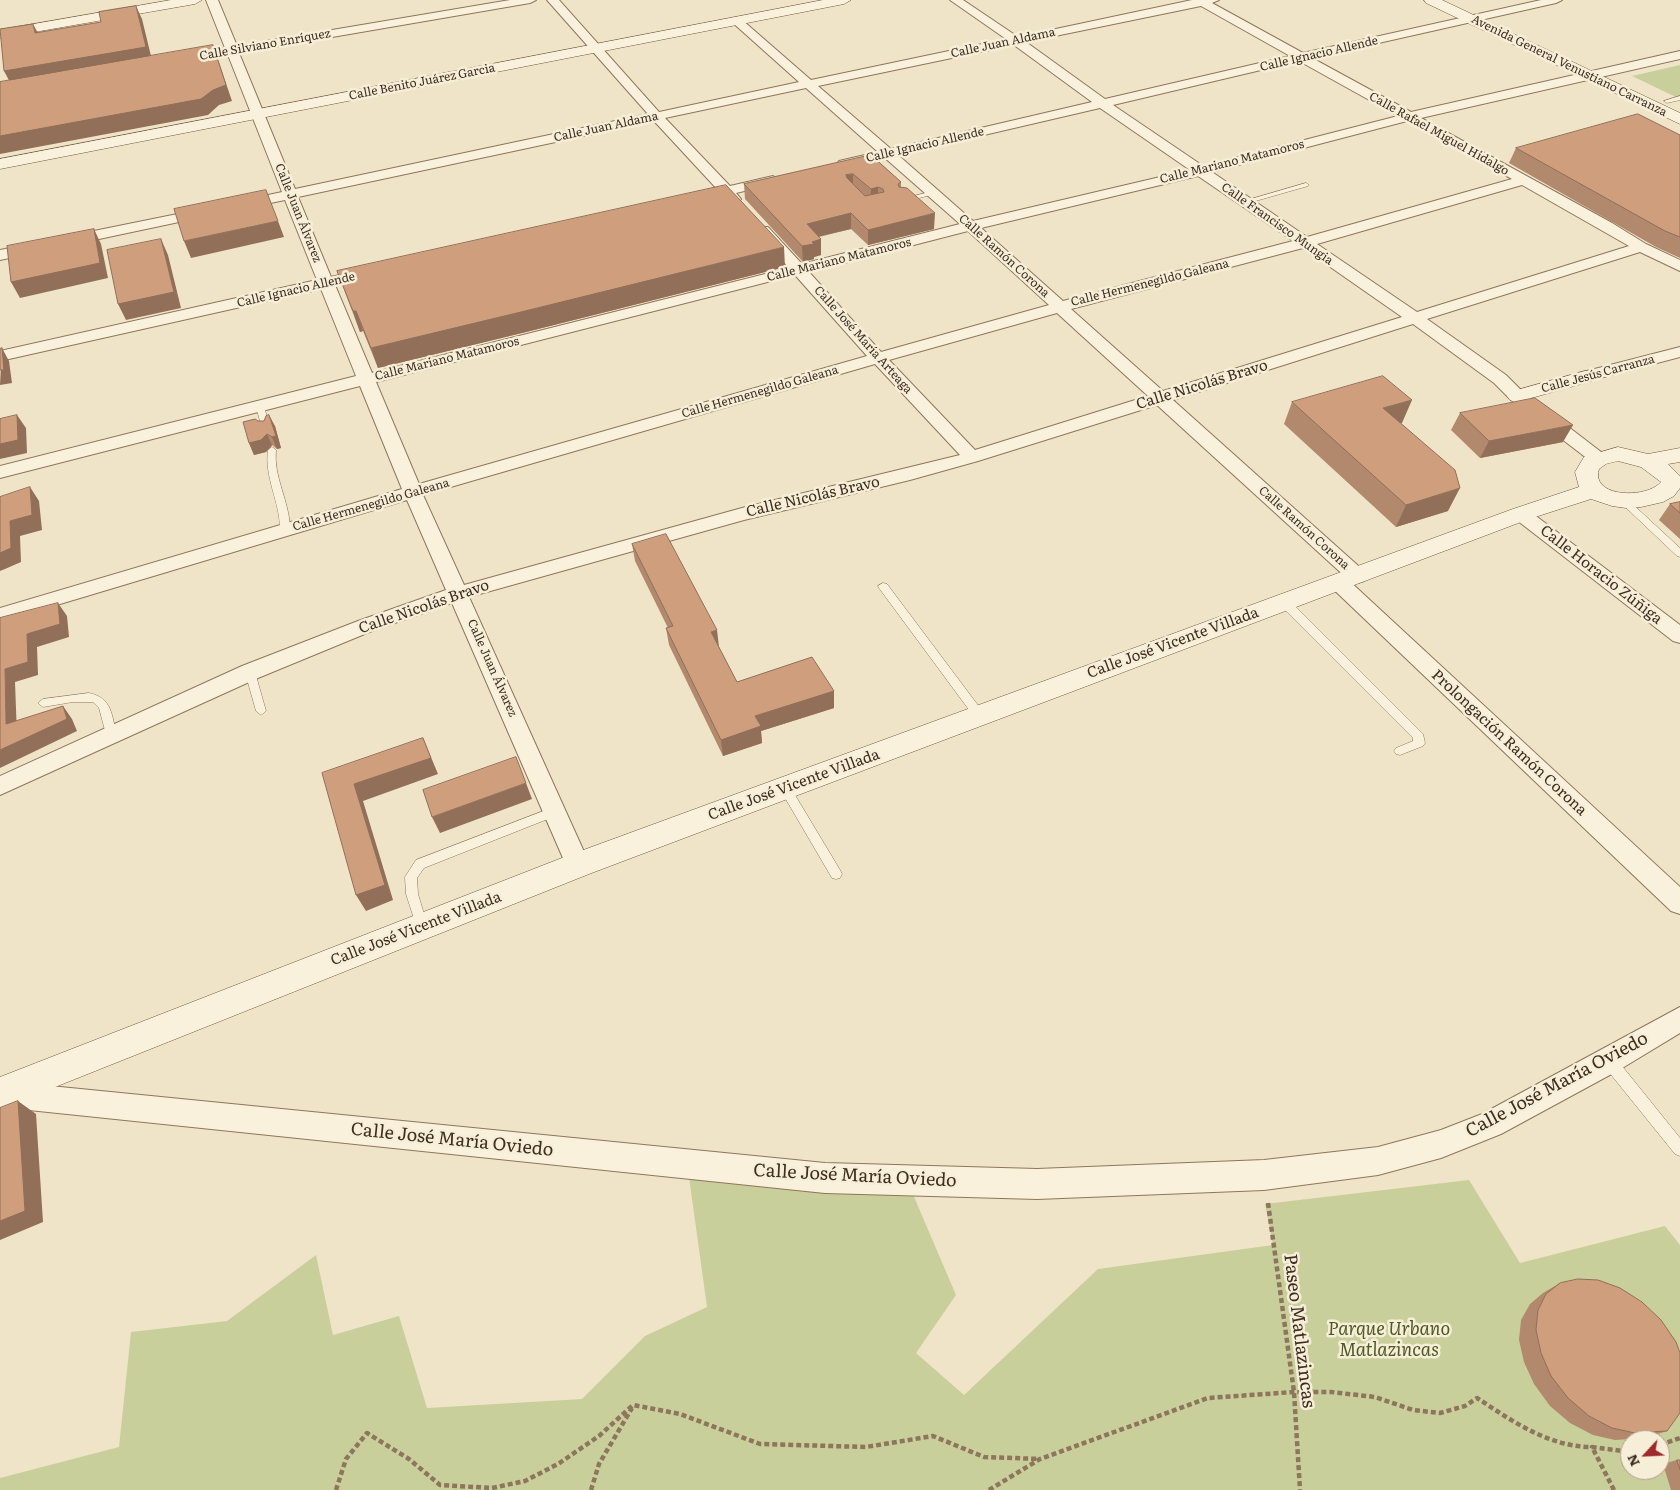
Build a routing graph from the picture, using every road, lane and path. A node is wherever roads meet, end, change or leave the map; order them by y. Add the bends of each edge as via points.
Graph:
1 (195, 0) edge
2 (212, 0) edge
3 (530, 0) edge
4 (553, 0) edge
5 (844, 0) edge
6 (956, 0) edge
7 (1431, 0) edge
8 (1453, 0) edge
9 (1556, 0) edge
10 (1204, 1) edge
11 (1487, 16) junction
12 (1472, 20) junction
13 (737, 21) junction
14 (0, 34) edge
15 (1016, 41) junction
16 (596, 48) junction
17 (232, 50) junction
18 (1680, 55) edge
19 (203, 56) edge
20 (1301, 57) junction
21 (1607, 72) junction
22 (1590, 76) junction
23 (809, 84) junction
24 (1676, 102) edge
25 (1104, 104) junction
26 (258, 114) junction
27 (656, 116) junction
28 (1407, 117) junction
29 (1680, 119) edge
30 (888, 154) junction
31 (0, 164) edge
32 (827, 168) edge
33 (1201, 171) junction
34 (791, 176) edge
35 (1524, 180) junction
36 (1306, 185) dead end
37 (726, 191) junction
38 (933, 192) junction
39 (291, 195) junction
40 (688, 200) edge
41 (903, 200) edge
42 (1245, 202) junction
43 (971, 226) junction
44 (1304, 243) junction
45 (1641, 247) junction
46 (0, 255) edge
47 (1680, 266) edge
48 (383, 270) edge
49 (800, 270) junction
50 (326, 283) junction
51 (1060, 306) junction
52 (1415, 318) junction
53 (1680, 352) edge
54 (0, 356) edge
55 (878, 358) junction
56 (1585, 377) joint
57 (366, 380) junction
58 (1525, 394) junction
59 (1160, 398) junction
60 (260, 406) junction
61 (266, 429) edge
62 (272, 450) edge
63 (1680, 455) edge
64 (972, 457) junction
65 (1608, 457) junction
66 (1650, 460) junction
67 (0, 472) edge
68 (1676, 481) edge
69 (1593, 490) junction
70 (413, 493) junction
71 (1624, 501) junction
72 (1521, 514) junction
73 (285, 529) junction
74 (1680, 554) edge
75 (1348, 579) junction
76 (883, 586) dead end
77 (459, 593) junction
78 (1284, 602) junction
79 (0, 616) edge
80 (1680, 636) edge
81 (250, 672) junction
82 (43, 703) dead end
83 (261, 711) dead end
84 (979, 716) junction
85 (111, 735) junction
86 (1400, 751) dead end
87 (0, 786) edge
88 (785, 788) junction
89 (554, 812) junction
90 (578, 865) junction
91 (836, 874) dead end
92 (1680, 903) edge
93 (422, 927) junction
94 (1680, 1019) edge
95 (1609, 1061) junction
96 (0, 1093) edge
97 (1680, 1149) edge
98 (1264, 1175) junction
99 (1294, 1392) junction
100 (633, 1406) junction
101 (1592, 1447) junction
102 (1620, 1451) edge
103 (1040, 1459) junction
104 (336, 1490) edge
105 (591, 1490) edge
106 (989, 1490) edge
107 (1300, 1490) edge
108 (1614, 1490) edge

1 - 14 main road
2 - 17 street, Calle Juan Álvarez
3 - 17 street, Calle Silviano Enríquez
4 - 16 street, Calle José María Arteaga
5 - 13 main road, Calle Benito Juárez Garcia
6 - 15 street, Calle Francisco Mungia
7 - 12 main road, Avenida General Venustiano Carranza
8 - 11 main road, Avenida General Venustiano Carranza
9 - 11 street, Calle Ignacio Allende
10 - 15 street, Calle Juan Aldama
10 - 20 street, Calle Rafael Miguel Hidalgo
11 - 12 street, Calle Ignacio Allende
11 - 21 main road, Avenida General Venustiano Carranza
12 - 20 street, Calle Ignacio Allende
12 - 22 main road, Avenida General Venustiano Carranza
13 - 16 main road, Calle Benito Juárez Garcia
13 - 23 street, Calle Ramón Corona
15 - 23 street, Calle Juan Aldama
15 - 25 street, Calle Francisco Mungia
16 - 26 main road, Calle Benito Juárez Garcia
16 - 27 street, Calle José María Arteaga
17 - 19 street, Calle Silviano Enríquez
17 - 26 street, Calle Juan Álvarez
18 - 21 street, Calle Mariano Matamoros
20 - 25 street, Calle Ignacio Allende
20 - 28 street, Calle Rafael Miguel Hidalgo
21 - 22 street, Calle Mariano Matamoros
21 - 24 main road, Avenida General Venustiano Carranza
22 - 28 street, Calle Mariano Matamoros
22 - 29 main road, Avenida General Venustiano Carranza
23 - 27 street, Calle Juan Aldama
23 - 30 street, Calle Ramón Corona
25 - 30 street, Calle Ignacio Allende
25 - 33 street, Calle Francisco Mungia
26 - 31 main road, Calle Benito Juárez Garcia
26 - 39 street, Calle Juan Álvarez
27 - 37 street, Calle José María Arteaga
27 - 39 street, Calle Juan Aldama
28 - 33 street, Calle Mariano Matamoros
28 - 35 street, Calle Rafael Miguel Hidalgo
30 - 32 street, Calle Ignacio Allende
30 - 38 street, Calle Ramón Corona
33 - 42 street, Calle Francisco Mungia
33 - 43 street, Calle Mariano Matamoros
34 - 37 street
35 - 44 street, Calle Hermenegildo Galeana
35 - 45 street, Calle Rafael Miguel Hidalgo
36 - 42 lane
37 - 40 street
37 - 49 street, Calle José María Arteaga
38 - 41 lane
38 - 43 street, Calle Ramón Corona
39 - 46 street, Calle Juan Aldama
39 - 50 street, Calle Juan Álvarez
42 - 44 street, Calle Francisco Mungia
43 - 49 street, Calle Mariano Matamoros
43 - 51 street, Calle Ramón Corona
44 - 51 street, Calle Hermenegildo Galeana
44 - 52 street, Calle Francisco Mungia
45 - 47 street, Calle Rafael Miguel Hidalgo
45 - 52 street, Calle Nicolás Bravo
48 - 50 street, Calle Ignacio Allende
49 - 55 street, Calle José María Arteaga
49 - 57 street, Calle Mariano Matamoros
50 - 54 street, Calle Ignacio Allende
50 - 57 street, Calle Juan Álvarez
51 - 55 street, Calle Hermenegildo Galeana
51 - 59 street, Calle Ramón Corona
52 - 58 street, Calle Francisco Mungia
52 - 59 street, Calle Nicolás Bravo
53 - 56 street, Calle Jesús Carranza
55 - 64 street, Calle José María Arteaga
55 - 70 street, Calle Hermenegildo Galeana
56 - 58 main road, Calle Jesús Carranza
57 - 60 street, Calle Mariano Matamoros
57 - 70 street, Calle Juan Álvarez
58 - 65 street, Calle Francisco Mungia
59 - 64 street, Calle Nicolás Bravo
59 - 75 street, Calle Ramón Corona
60 - 61 lane
60 - 67 street, Calle Mariano Matamoros
62 - 73 lane via 270,464 285,516
63 - 66 main road
64 - 77 street, Calle Nicolás Bravo via 742,514
65 - 66 main road
65 - 69 main road via 1592,462 1587,469 1587,482
66 - 68 main road
68 - 71 main road via 1663,494 1651,499
69 - 71 main road
69 - 72 main road, Calle José Vicente Villada
70 - 73 street, Calle Hermenegildo Galeana
70 - 77 street, Calle Juan Álvarez
71 - 74 lane
72 - 75 main road, Calle José Vicente Villada
72 - 80 street, Calle Horacio Zúñiga
73 - 79 street, Calle Hermenegildo Galeana
75 - 78 main road, Calle José Vicente Villada
75 - 92 street, Prolongación Ramón Corona
76 - 84 lane
77 - 81 street, Calle Nicolás Bravo
77 - 89 street, Calle Juan Álvarez
78 - 84 main road, Calle José Vicente Villada
78 - 86 lane via 1419,737 1418,743
81 - 83 lane
81 - 85 street, Calle Nicolás Bravo
82 - 85 lane via 96,698 102,702
84 - 88 main road, Calle José Vicente Villada
85 - 87 street, Calle Nicolás Bravo
88 - 90 main road, Calle José Vicente Villada
88 - 91 lane
89 - 90 street, Calle Juan Álvarez
89 - 93 lane via 420,864 411,877 412,894
90 - 93 main road, Calle José Vicente Villada
93 - 96 main road, Calle José Vicente Villada
94 - 95 street, Calle José María Oviedo
95 - 97 lane
95 - 98 street, Calle José María Oviedo via 1491,1124 1441,1144 1378,1161
96 - 98 street, Calle José María Oviedo via 826,1178 1037,1184
98 - 99 path, Paseo Matlazincas
99 - 101 path via 1375,1397 1413,1410 1440,1413 1465,1406 1477,1398 1525,1429 1573,1447
99 - 103 path via 1208,1398
99 - 107 path, Paseo Matlazincas
100 - 103 path via 680,1414 760,1444 866,1447 933,1436 984,1457
100 - 104 path via 599,1436 558,1464 525,1481 492,1488 440,1484 409,1459 367,1433 346,1459
100 - 105 path via 599,1464
101 - 102 path
101 - 108 path
103 - 106 path

